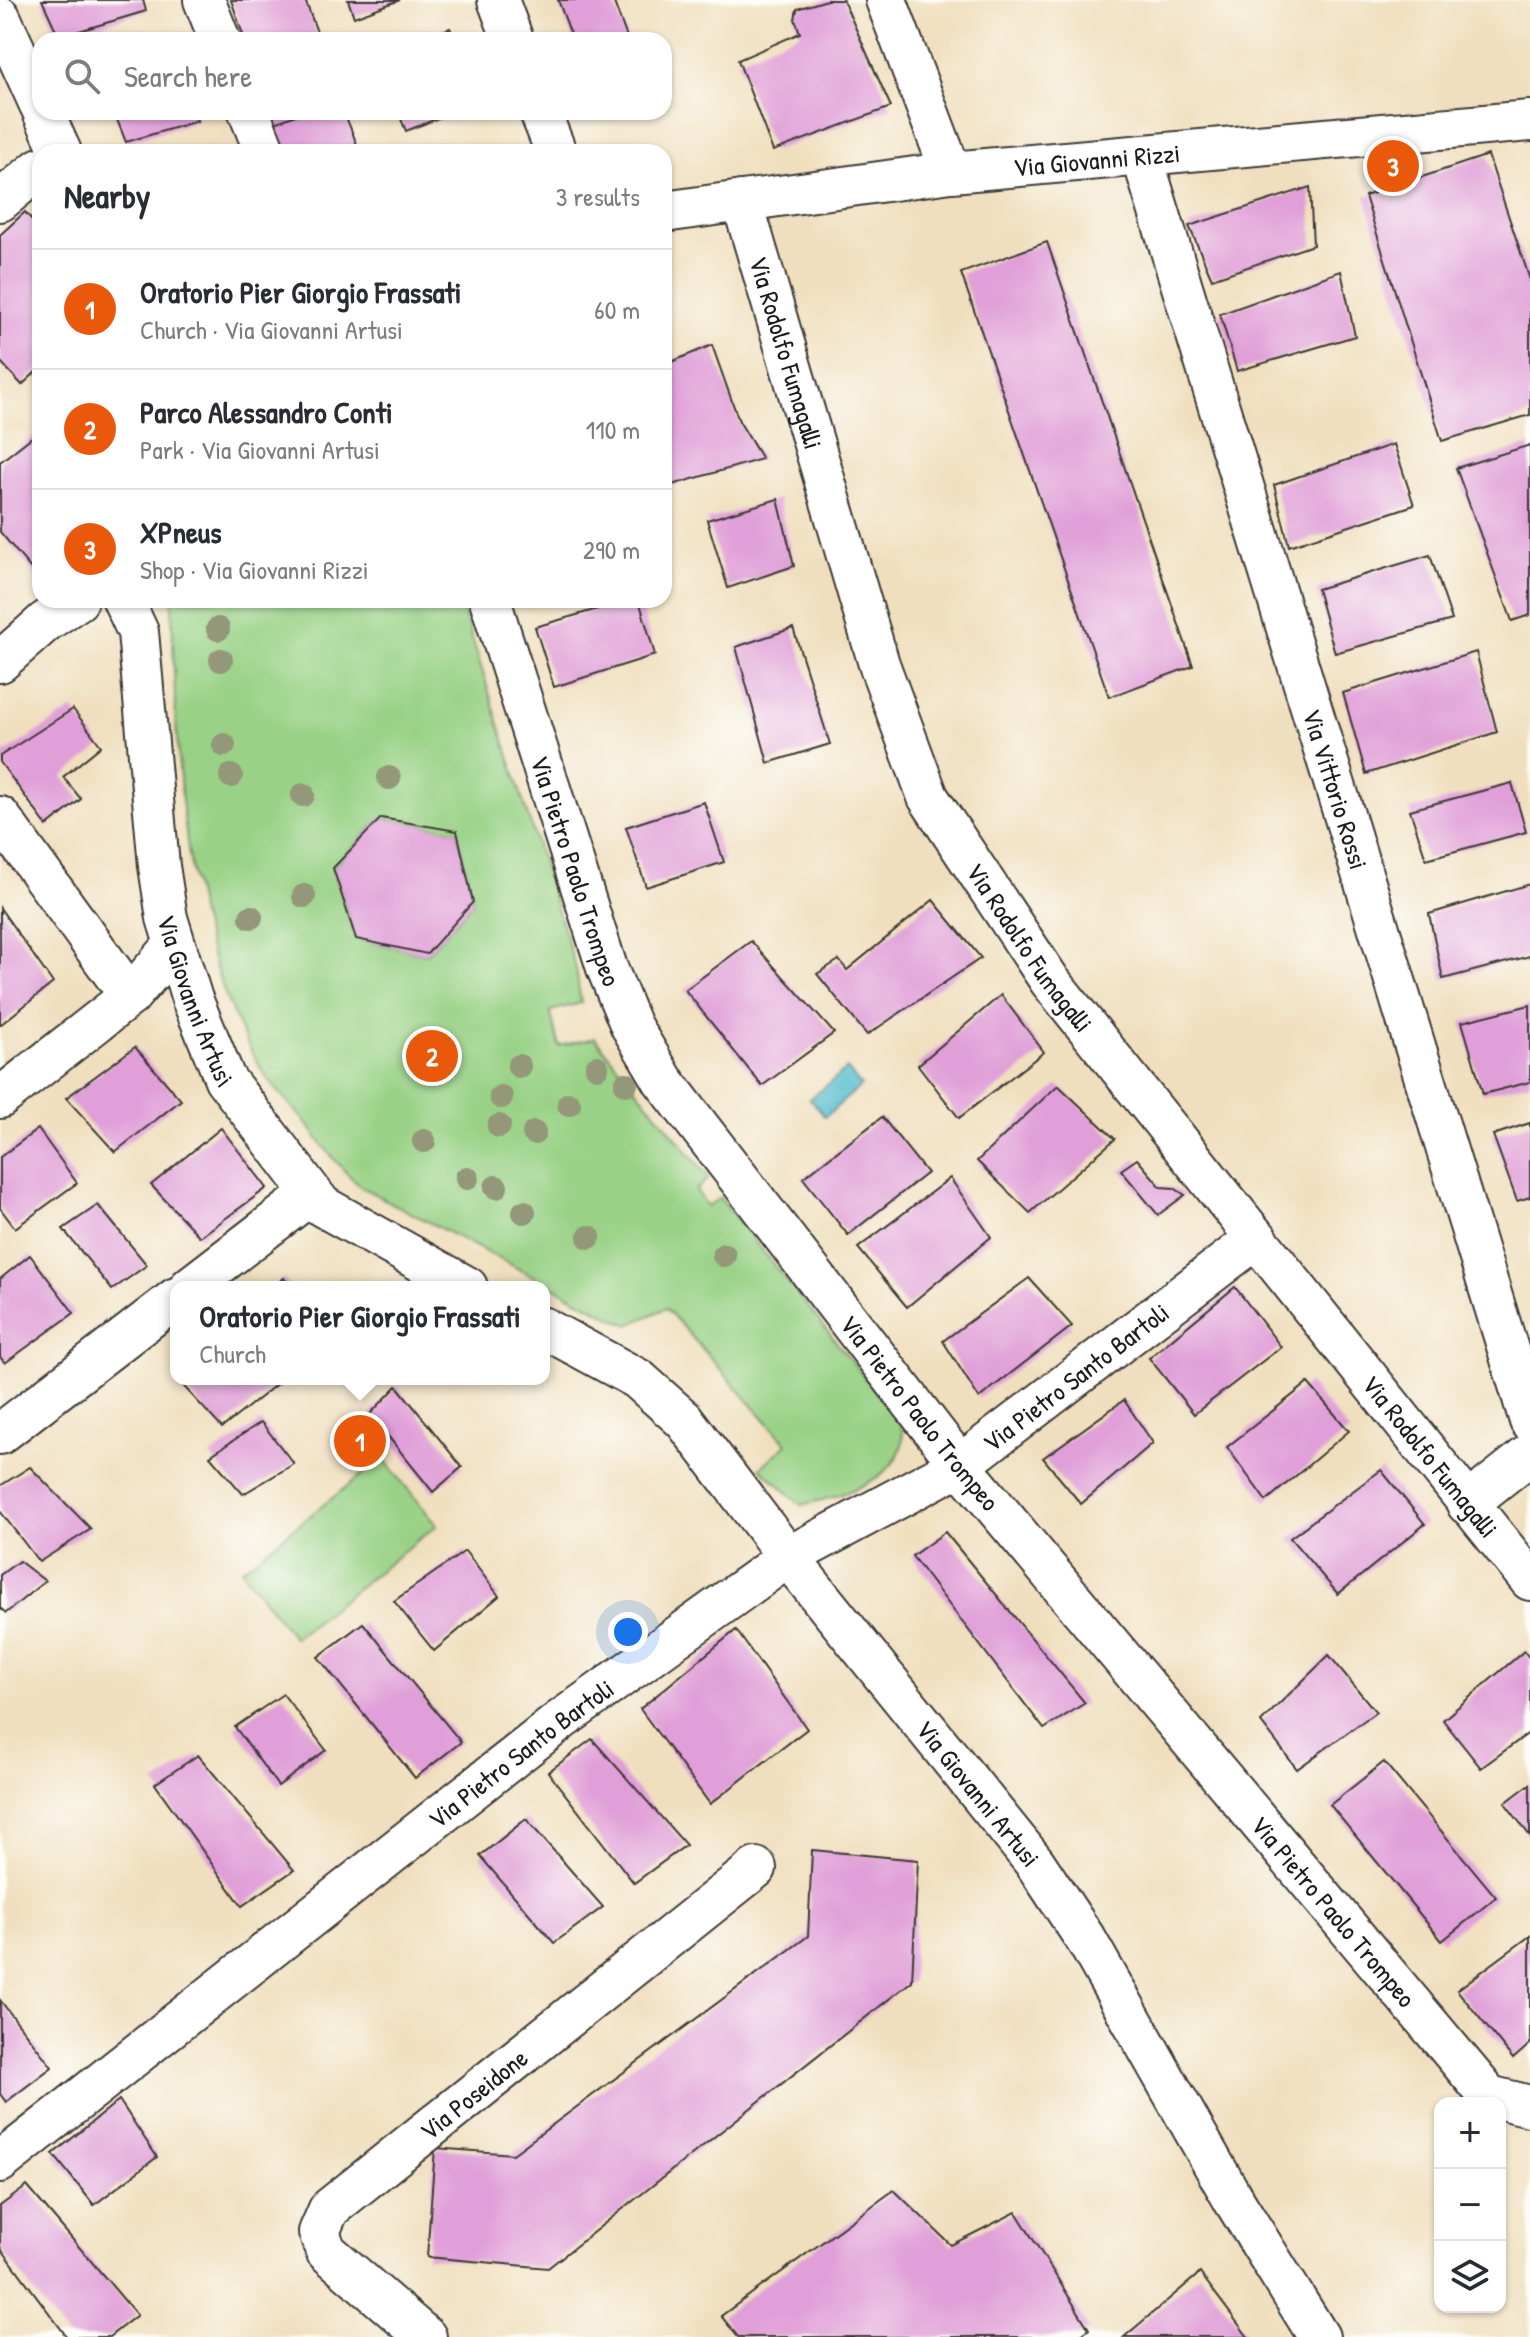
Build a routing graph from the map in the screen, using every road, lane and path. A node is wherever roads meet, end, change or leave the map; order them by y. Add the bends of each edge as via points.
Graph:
1 (204, 0) edge
2 (498, 0) edge
3 (886, 0) edge
4 (0, 17) edge
5 (217, 32) edge
6 (510, 32) edge
7 (32, 87) edge
8 (47, 120) edge
9 (252, 120) edge
10 (543, 120) edge
11 (1530, 121) edge
12 (57, 144) edge
13 (262, 144) edge
14 (553, 144) edge
15 (1142, 156) junction
16 (951, 172) junction
17 (32, 175) edge
18 (0, 201) edge
19 (742, 201) junction
20 (672, 211) edge
21 (66, 608) edge
22 (127, 608) edge
23 (493, 608) edge
24 (0, 662) edge
25 (0, 817) edge
26 (173, 947) junction
27 (130, 996) junction
28 (0, 1098) edge
29 (311, 1194) junction
30 (1257, 1238) junction
31 (198, 1281) edge
32 (456, 1281) edge
33 (170, 1303) edge
34 (550, 1331) edge
35 (1530, 1421) edge
36 (0, 1434) edge
37 (1530, 1454) edge
38 (960, 1465) junction
39 (1467, 1504) junction
40 (788, 1557) junction
41 (1530, 1580) edge
42 (756, 1868) dead end
43 (1530, 2106) edge
44 (0, 2162) edge
45 (426, 2337) edge
46 (1319, 2337) edge

1 - 5 street
2 - 6 street
3 - 16 street
4 - 7 street
8 - 12 street
9 - 13 street
10 - 14 street
11 - 15 street, Via Giovanni Rizzi
15 - 16 street, Via Giovanni Rizzi
15 - 35 street, Via Vittorio Rossi
16 - 19 street, Via Giovanni Rizzi
17 - 18 street
19 - 20 street, Via Giovanni Rizzi
19 - 30 street, Via Rodolfo Fumagalli via 879,664 928,797 1050,981
21 - 24 street
22 - 26 street, Via Giovanni Artusi via 138,632 159,866
23 - 38 street, Via Pietro Paolo Trompeo via 607,968 640,1043 669,1088
25 - 27 street
26 - 27 street
26 - 29 street, Via Giovanni Artusi via 225,1079
27 - 28 street
29 - 31 street
29 - 32 street, Via Giovanni Artusi via 340,1219
30 - 38 street, Via Pietro Santo Bartoli
30 - 39 street, Via Rodolfo Fumagalli
33 - 36 street
34 - 40 street, Via Giovanni Artusi via 611,1361 660,1397 684,1420
37 - 39 street
38 - 40 street, Via Pietro Santo Bartoli
38 - 43 street, Via Pietro Paolo Trompeo via 1489,2096
39 - 41 street, Via Rodolfo Fumagalli
40 - 44 street, Via Pietro Santo Bartoli via 561,1720
40 - 46 street, Via Giovanni Artusi via 1054,1889 1252,2232
42 - 45 street, Via Poseidone via 329,2209 319,2232 326,2251

